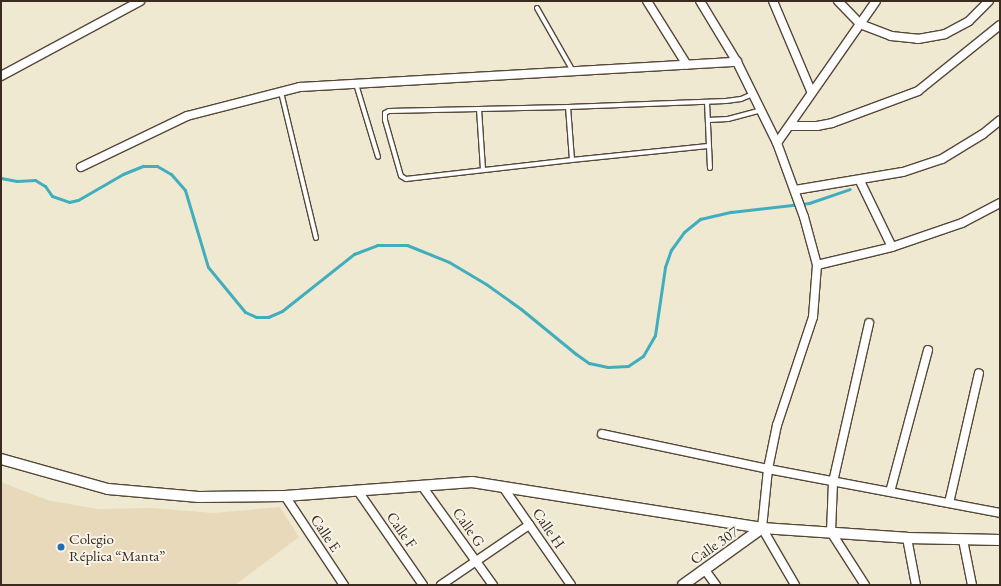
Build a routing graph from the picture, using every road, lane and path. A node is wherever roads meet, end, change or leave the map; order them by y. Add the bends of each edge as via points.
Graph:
1 (140, 1) edge
2 (647, 1) edge
3 (700, 1) edge
4 (773, 1) edge
5 (838, 1) edge
6 (876, 1) edge
7 (989, 1) edge
8 (537, 8) dead end
9 (860, 24) junction
10 (1000, 25) edge
11 (737, 62) junction
12 (686, 65) junction
13 (573, 72) junction
14 (1, 76) edge
15 (356, 83) junction
16 (811, 91) junction
17 (281, 92) junction
18 (753, 94) junction
19 (707, 102) junction
20 (568, 107) junction
21 (479, 109) junction
22 (762, 110) junction
23 (708, 120) junction
24 (1000, 120) edge
25 (790, 126) junction
26 (777, 143) junction
27 (708, 146) junction
28 (378, 157) dead end
29 (572, 160) junction
30 (81, 167) dead end
31 (710, 168) dead end
32 (483, 169) junction
33 (860, 181) junction
34 (795, 190) junction
35 (1000, 203) edge
36 (316, 238) dead end
37 (892, 247) junction
38 (817, 265) junction
39 (870, 323) dead end
40 (928, 350) dead end
41 (979, 373) dead end
42 (602, 434) dead end
43 (1, 459) edge
44 (768, 469) junction
45 (833, 482) junction
46 (422, 486) junction
47 (503, 487) junction
48 (358, 491) junction
49 (890, 492) junction
50 (285, 496) junction
51 (949, 504) junction
52 (1000, 513) edge
53 (529, 525) junction
54 (762, 528) junction
55 (831, 532) junction
56 (907, 538) junction
57 (963, 540) junction
58 (1000, 540) edge
59 (476, 561) junction
60 (705, 570) junction
61 (344, 585) edge
62 (423, 585) edge
63 (441, 585) edge
64 (493, 585) edge
65 (571, 585) edge
66 (683, 585) edge
67 (716, 585) edge
68 (795, 585) edge
69 (865, 585) edge
70 (916, 585) edge
71 (972, 585) edge

1 - 14 street
2 - 12 street
3 - 11 street
4 - 16 street
5 - 9 street
6 - 9 street
7 - 9 street via 970,21 945,34 918,39 891,36
8 - 13 lane
9 - 16 street
10 - 25 street via 918,90 832,123
11 - 12 street
11 - 18 street
12 - 13 street
13 - 15 street
15 - 17 street via 300,87
15 - 28 lane
16 - 25 street
17 - 30 street via 188,116
17 - 36 lane
18 - 19 lane via 740,99
18 - 22 street
19 - 20 lane
19 - 23 lane
20 - 21 lane
20 - 29 lane
21 - 32 lane
21 - 32 lane via 389,111 385,113 385,120 401,176 406,179
22 - 23 lane via 728,119
22 - 26 street
23 - 27 lane
24 - 33 street via 983,134 942,159 903,172
25 - 26 street
26 - 34 street
27 - 29 lane
27 - 31 lane
29 - 32 lane
33 - 34 street
33 - 37 street
34 - 38 street
35 - 37 street via 962,223
37 - 38 street
38 - 44 street via 813,317 777,425
39 - 45 street
40 - 49 street
41 - 51 street
42 - 44 street
43 - 50 street via 108,489 199,497
44 - 45 street
44 - 54 street
45 - 49 street
45 - 55 street
46 - 47 street via 472,482
46 - 48 street
46 - 59 street, Calle G
47 - 53 street, Calle H
47 - 54 street
48 - 50 street
48 - 62 street, Calle F
49 - 51 street
50 - 61 street, Calle E
51 - 52 street
53 - 59 street
53 - 65 street, Calle H
54 - 55 street
54 - 60 street, Calle 307
54 - 68 street
55 - 56 street
55 - 69 street
56 - 57 street
56 - 70 street
57 - 58 street
57 - 71 street
59 - 63 street
59 - 64 street, Calle G
60 - 66 street, Calle 307
60 - 67 street

